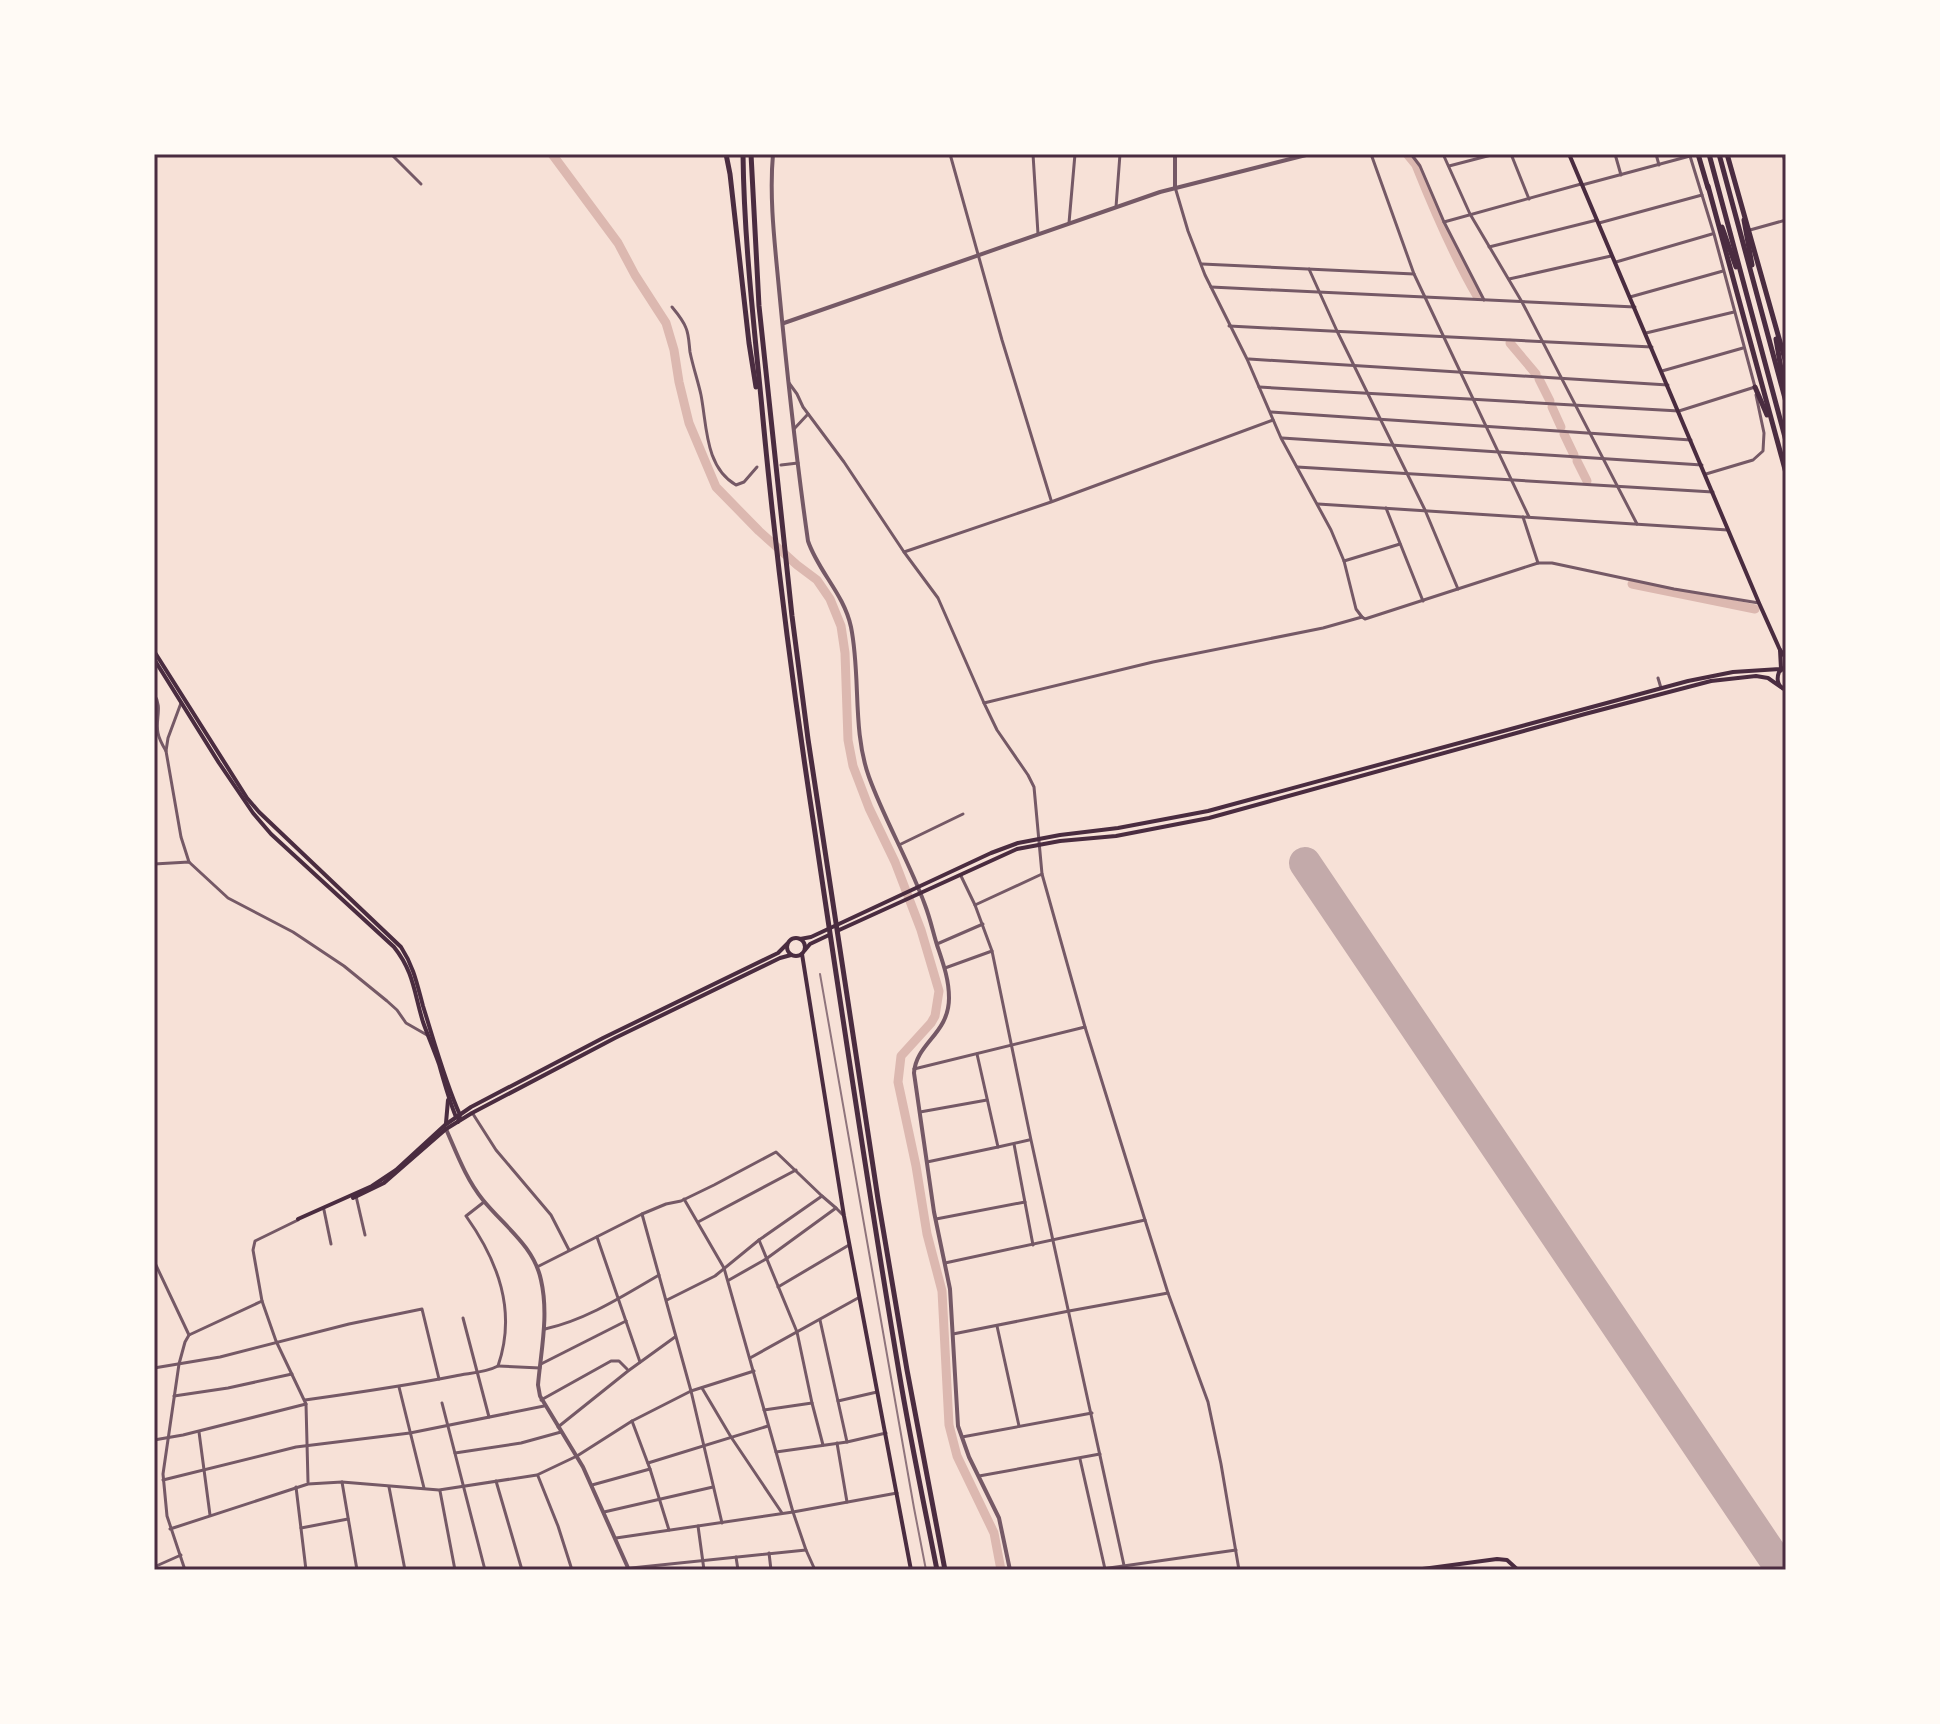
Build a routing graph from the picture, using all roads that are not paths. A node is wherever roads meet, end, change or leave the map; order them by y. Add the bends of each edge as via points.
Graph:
1 (391, 154) edge
2 (726, 154) edge
3 (743, 154) edge
4 (751, 154) edge
5 (773, 154) edge
6 (950, 154) edge
7 (1033, 154) edge
8 (1075, 154) edge
9 (1120, 154) edge
10 (1175, 154) edge
11 (1310, 154) edge
12 (1371, 154) edge
13 (1411, 154) edge
14 (1443, 154) edge
15 (1495, 154) edge
16 (1511, 154) edge
17 (1569, 154) edge
18 (1615, 154) edge
19 (1656, 154) edge
20 (1698, 154) edge
21 (1709, 154) edge
22 (1719, 154) edge
23 (1727, 154) edge
24 (1783, 154) edge
25 (1659, 165) junction
26 (1449, 166) junction
27 (1786, 166) edge
28 (1621, 175) junction
29 (421, 184) dead end
30 (1582, 184) junction
31 (1708, 186) junction
32 (1175, 187) junction
33 (1702, 195) junction
34 (1529, 199) junction
35 (1740, 199) junction
36 (1116, 207) junction
37 (1470, 214) junction
38 (1786, 220) edge
39 (1444, 222) junction
40 (1598, 222) junction
41 (1069, 223) junction
42 (1750, 230) junction
43 (1038, 234) junction
44 (1714, 234) junction
45 (1489, 247) junction
46 (979, 255) junction
47 (1613, 255) junction
48 (1616, 262) junction
49 (1201, 264) junction
50 (1309, 269) junction
51 (1723, 270) junction
52 (1414, 274) junction
53 (1509, 279) junction
54 (1211, 287) junction
55 (1319, 291) junction
56 (1424, 296) junction
57 (1630, 297) junction
58 (1484, 300) junction
59 (1769, 301) junction
60 (1522, 302) junction
61 (672, 307) dead end
62 (1635, 307) junction
63 (1751, 309) junction
64 (1761, 309) junction
65 (1734, 312) junction
66 (783, 323) junction
67 (1229, 326) junction
68 (1337, 331) junction
69 (1646, 333) junction
70 (1442, 335) junction
71 (1540, 340) junction
72 (1652, 347) junction
73 (1743, 348) junction
74 (1247, 359) junction
75 (1786, 363) edge
76 (1354, 365) junction
77 (1459, 371) junction
78 (1662, 371) junction
79 (1560, 378) junction
80 (788, 382) junction
81 (1668, 385) junction
82 (1259, 387) junction
83 (1755, 387) junction
84 (1367, 392) junction
85 (1784, 394) junction
86 (1472, 399) junction
87 (1786, 402) edge
88 (1575, 405) junction
89 (1679, 411) junction
90 (1270, 412) junction
91 (808, 414) junction
92 (1380, 419) junction
93 (1273, 420) junction
94 (1486, 426) junction
95 (1589, 432) junction
96 (794, 433) junction
97 (1775, 433) junction
98 (764, 434) junction
99 (1281, 438) junction
100 (1691, 440) junction
101 (1786, 441) edge
102 (1392, 445) junction
103 (1499, 453) junction
104 (1603, 460) junction
105 (798, 463) junction
106 (781, 465) dead end
107 (1702, 465) junction
108 (757, 467) dead end
109 (1296, 467) junction
110 (1786, 473) edge
111 (1406, 474) junction
112 (1705, 474) junction
113 (1513, 480) junction
114 (1617, 486) junction
115 (1713, 492) junction
116 (1051, 502) junction
117 (1318, 504) junction
118 (1386, 508) junction
119 (1425, 510) junction
120 (1523, 517) junction
121 (1529, 517) junction
122 (1637, 524) junction
123 (1728, 530) junction
124 (1400, 544) junction
125 (904, 552) junction
126 (1344, 561) junction
127 (1538, 563) junction
128 (1458, 589) junction
129 (1423, 601) junction
130 (1759, 603) junction
131 (1362, 617) junction
132 (1780, 650) junction
133 (154, 651) edge
134 (1786, 658) edge
135 (154, 659) edge
136 (1784, 668) edge
137 (1658, 678) dead end
138 (1661, 688) junction
139 (1783, 688) edge
140 (154, 694) edge
141 (183, 700) junction
142 (984, 703) junction
143 (166, 751) junction
144 (963, 814) dead end
145 (1039, 842) junction
146 (899, 845) junction
147 (189, 862) junction
148 (154, 864) edge
149 (960, 874) junction
150 (1042, 874) junction
151 (919, 890) junction
152 (975, 905) junction
153 (879, 908) junction
154 (983, 924) junction
155 (800, 939) junction
156 (787, 944) junction
157 (937, 944) junction
158 (992, 951) junction
159 (804, 952) junction
160 (793, 956) junction
161 (945, 968) junction
162 (803, 969) junction
163 (1085, 1027) junction
164 (430, 1037) junction
165 (604, 1041) junction
166 (1011, 1045) junction
167 (977, 1054) junction
168 (914, 1069) junction
169 (450, 1097) junction
170 (987, 1100) junction
171 (472, 1110) junction
172 (919, 1113) junction
173 (459, 1118) junction
174 (446, 1127) junction
175 (1031, 1140) junction
176 (1014, 1144) junction
177 (998, 1147) junction
178 (927, 1162) junction
179 (796, 1170) junction
180 (356, 1195) junction
181 (822, 1196) junction
182 (684, 1199) junction
183 (484, 1202) junction
184 (1025, 1202) junction
185 (836, 1208) junction
186 (324, 1210) junction
187 (642, 1214) junction
188 (844, 1216) junction
189 (936, 1219) junction
190 (298, 1220) junction
191 (1145, 1220) junction
192 (698, 1222) junction
193 (365, 1235) dead end
194 (596, 1236) junction
195 (759, 1240) junction
196 (1052, 1241) junction
197 (331, 1244) dead end
198 (849, 1245) junction
199 (1033, 1245) junction
200 (569, 1250) junction
201 (766, 1259) junction
202 (154, 1261) edge
203 (945, 1263) junction
204 (537, 1267) junction
205 (724, 1268) junction
206 (659, 1275) junction
207 (728, 1281) junction
208 (778, 1287) junction
209 (1168, 1293) junction
210 (618, 1298) junction
211 (859, 1298) junction
212 (667, 1300) junction
213 (262, 1301) junction
214 (1069, 1311) junction
215 (463, 1318) dead end
216 (820, 1320) junction
217 (626, 1321) junction
218 (997, 1326) junction
219 (545, 1329) junction
220 (797, 1332) junction
221 (953, 1334) junction
222 (189, 1335) junction
223 (676, 1336) junction
224 (276, 1341) junction
225 (750, 1358) junction
226 (640, 1362) junction
227 (179, 1364) junction
228 (498, 1366) junction
229 (540, 1366) junction
230 (154, 1368) edge
231 (628, 1371) junction
232 (754, 1371) junction
233 (476, 1372) junction
234 (292, 1374) junction
235 (439, 1379) junction
236 (399, 1387) junction
237 (701, 1387) junction
238 (691, 1391) junction
239 (877, 1392) junction
240 (174, 1396) junction
241 (838, 1401) junction
242 (306, 1402) junction
243 (442, 1403) dead end
244 (543, 1403) junction
245 (812, 1403) junction
246 (764, 1410) junction
247 (1092, 1413) junction
248 (489, 1417) junction
249 (632, 1421) junction
250 (448, 1426) junction
251 (768, 1426) junction
252 (1019, 1426) junction
253 (560, 1430) junction
254 (199, 1431) junction
255 (410, 1433) junction
256 (886, 1433) junction
257 (731, 1437) junction
258 (962, 1437) junction
259 (167, 1439) junction
260 (154, 1440) edge
261 (847, 1442) junction
262 (837, 1443) junction
263 (308, 1445) junction
264 (823, 1445) junction
265 (704, 1446) junction
266 (776, 1452) junction
267 (455, 1453) junction
268 (1100, 1454) junction
269 (577, 1456) junction
270 (1080, 1459) junction
271 (648, 1463) junction
272 (650, 1469) junction
273 (203, 1471) junction
274 (537, 1475) junction
275 (979, 1476) junction
276 (163, 1480) junction
277 (496, 1481) junction
278 (342, 1482) junction
279 (308, 1484) junction
280 (592, 1485) junction
281 (389, 1486) junction
282 (463, 1486) junction
283 (296, 1487) junction
284 (713, 1487) junction
285 (424, 1488) junction
286 (439, 1490) junction
287 (897, 1493) junction
288 (660, 1498) junction
289 (847, 1502) junction
290 (603, 1512) junction
291 (793, 1512) junction
292 (782, 1513) junction
293 (210, 1515) junction
294 (348, 1519) junction
295 (722, 1523) junction
296 (698, 1526) junction
297 (301, 1528) junction
298 (170, 1529) junction
299 (669, 1530) junction
300 (615, 1538) junction
301 (806, 1550) junction
302 (1236, 1550) junction
303 (769, 1553) junction
304 (181, 1555) junction
305 (736, 1557) junction
306 (703, 1561) junction
307 (154, 1567) edge
308 (668, 1567) edge
309 (1125, 1568) edge
310 (629, 1569) edge
311 (1105, 1569) edge
312 (185, 1570) edge
313 (306, 1570) edge
314 (357, 1570) edge
315 (405, 1570) edge
316 (455, 1570) edge
317 (485, 1570) edge
318 (522, 1570) edge
319 (572, 1570) edge
320 (612, 1570) edge
321 (704, 1570) edge
322 (738, 1570) edge
323 (771, 1570) edge
324 (815, 1570) edge
325 (911, 1570) edge
326 (937, 1570) edge
327 (945, 1570) edge
328 (1010, 1570) edge
329 (1095, 1570) edge
330 (1239, 1570) edge
331 (1415, 1570) edge
332 (1518, 1570) edge

1 - 29 street
2 - 98 highway
3 - 98 highway
4 - 327 highway via 759,306 808,739 907,1370
5 - 66 street
6 - 46 street
7 - 43 street
8 - 41 street
9 - 36 street
10 - 32 street
11 - 32 street
12 - 52 street
13 - 39 street
14 - 26 street
15 - 26 street
16 - 34 street
17 - 30 main road
18 - 28 street
19 - 25 street
20 - 31 highway
21 - 63 highway
22 - 64 highway
23 - 35 highway
24 - 27 street
25 - 28 street
25 - 33 street via 1690,156
26 - 37 street
28 - 30 street
30 - 34 street
30 - 40 main road
31 - 63 highway
31 - 97 highway
32 - 36 street
32 - 49 street
33 - 40 street
33 - 44 street
34 - 37 street
35 - 42 highway
35 - 64 highway
36 - 41 street
37 - 39 street
37 - 45 street
38 - 42 street
39 - 58 street
40 - 45 street
40 - 47 main road
41 - 43 street
42 - 59 highway
43 - 46 street
44 - 48 street
44 - 51 street
45 - 53 street
46 - 66 street
46 - 116 street
47 - 48 main road
47 - 53 street
48 - 57 main road
49 - 50 street
49 - 54 street
50 - 52 street
50 - 55 street
51 - 57 street
51 - 65 street
52 - 56 street
53 - 60 street
54 - 55 street
54 - 67 street
55 - 56 street
55 - 68 street
56 - 58 street
56 - 70 street
57 - 62 main road
58 - 60 street
59 - 75 highway
59 - 85 highway
60 - 62 street
60 - 71 street
61 - 108 street via 685,327 718,467 736,485
62 - 69 main road
63 - 101 highway
64 - 85 highway
65 - 69 street
65 - 73 street
66 - 80 street
67 - 68 street
67 - 74 street
68 - 70 street
68 - 76 street
69 - 72 main road
70 - 71 street
70 - 77 street
71 - 72 street
71 - 79 street
72 - 78 main road
73 - 78 street
73 - 83 street
74 - 76 street
74 - 82 street
76 - 77 street
76 - 84 street
77 - 79 street
77 - 86 street
78 - 81 main road
79 - 81 street
79 - 88 street
80 - 91 street
80 - 96 street
81 - 89 main road
82 - 84 street
82 - 90 street
83 - 89 street
83 - 97 highway
83 - 112 street via 1763,451 1753,460
84 - 86 street
84 - 92 street
85 - 87 highway
86 - 88 street
86 - 94 street
88 - 89 street
88 - 95 street
89 - 100 main road
90 - 92 street
90 - 93 street
91 - 96 street
91 - 125 street
92 - 94 street
92 - 102 street
93 - 99 street
93 - 116 street
94 - 95 street
94 - 103 street
95 - 100 street
95 - 104 street
96 - 105 street
97 - 110 highway
98 - 326 highway via 827,923 899,1371
99 - 102 street
99 - 109 street
100 - 107 main road
102 - 103 street
102 - 111 street
103 - 104 street
103 - 113 street
104 - 107 street
104 - 114 street
105 - 106 street
105 - 146 street via 808,541 843,603 851,629 865,765
107 - 112 main road
109 - 111 street
109 - 117 street
111 - 113 street
111 - 119 street
112 - 115 main road
113 - 114 street
113 - 121 street
114 - 115 street
114 - 122 street
115 - 123 main road
116 - 125 street
117 - 118 street
117 - 126 street
118 - 119 street
118 - 124 street
119 - 120 street
119 - 128 street
120 - 121 street
120 - 127 street
121 - 122 street
122 - 123 street
123 - 130 main road
124 - 126 street
124 - 129 street
125 - 142 street via 938,598
126 - 131 street
127 - 128 street
127 - 130 street
128 - 129 street
129 - 131 street
130 - 132 main road
131 - 142 street
132 - 134 main road
132 - 136 main road
133 - 141 main road
135 - 141 main road
136 - 138 main road via 1733,672
136 - 139 main road via 1777,680
137 - 138 street
138 - 145 main road via 1208,811
139 - 145 main road via 1756,676 1711,681 1209,818 1116,836
140 - 143 street via 158,736
141 - 143 street
141 - 164 main road via 262,823 404,960
142 - 145 street via 1034,787
143 - 147 street
144 - 146 street
145 - 149 main road
145 - 150 street
145 - 151 main road via 991,853
146 - 151 street
147 - 148 street
147 - 164 street via 228,898 344,966 406,1023
149 - 151 main road
149 - 152 street
150 - 152 street
150 - 163 street
151 - 153 main road
151 - 157 street
152 - 154 street
153 - 155 main road
153 - 159 main road via 813,942
154 - 157 street
154 - 158 street
155 - 156 main road
155 - 159 main road
156 - 160 main road
156 - 165 main road
157 - 161 street
158 - 161 street
158 - 166 street
159 - 160 main road
159 - 162 main road
160 - 162 main road
160 - 165 main road
161 - 168 street via 946,1018
162 - 188 main road
163 - 166 street
163 - 191 street
164 - 169 main road
165 - 171 main road
166 - 167 street
166 - 175 street
167 - 168 street
167 - 170 street
168 - 172 street
169 - 171 main road
169 - 173 main road
169 - 174 main road
170 - 172 street
170 - 177 street
171 - 173 main road
171 - 200 street via 496,1150 551,1215
172 - 178 street
173 - 174 main road
174 - 180 main road via 396,1170
174 - 183 street via 462,1168
175 - 176 street
175 - 196 street
176 - 177 street
176 - 184 street
177 - 178 street
178 - 189 street
179 - 181 street
179 - 182 street via 776,1152
179 - 192 street
180 - 186 main road
180 - 190 main road
180 - 193 street
181 - 185 street
181 - 195 street
182 - 187 street
182 - 192 street
183 - 204 street via 523,1243
183 - 228 street via 466,1216 494,1264 504,1295 505,1337
184 - 189 street
184 - 199 street
185 - 188 street
185 - 201 street
186 - 190 main road
186 - 197 street
187 - 194 street
187 - 206 street
188 - 198 main road
189 - 203 street
190 - 213 street via 253,1245
191 - 196 street
191 - 209 street
192 - 205 street
194 - 200 street
194 - 210 street
195 - 201 street
195 - 205 street
196 - 199 street
196 - 214 street
198 - 208 street
198 - 211 main road
199 - 203 street
200 - 204 street
201 - 207 street
201 - 208 street
202 - 222 street
203 - 221 street
204 - 219 street
205 - 207 street
205 - 212 street
206 - 210 street
206 - 212 street
207 - 225 street
208 - 220 street
209 - 214 street
209 - 302 street via 1208,1402
210 - 217 street
210 - 219 street
211 - 216 street
211 - 239 main road
212 - 223 street
213 - 222 street
213 - 224 street
214 - 218 street
214 - 247 street
215 - 233 street
216 - 220 street
216 - 241 street
217 - 226 street
217 - 229 street
218 - 221 street
218 - 252 street
219 - 229 street
220 - 225 street
220 - 245 street
221 - 258 street
222 - 227 street
223 - 226 street
223 - 238 street
224 - 227 street
224 - 234 street
224 - 235 street via 422,1309
225 - 232 street
226 - 231 street
227 - 230 street
227 - 240 street
228 - 229 street
228 - 233 street
229 - 244 street
231 - 244 street via 613,1360
231 - 253 street
232 - 237 street
232 - 246 street
233 - 235 street
233 - 248 street
234 - 240 street
234 - 242 street
235 - 236 street
236 - 242 street
236 - 255 street
237 - 238 street
237 - 257 street
238 - 249 street
238 - 265 street
239 - 241 street
239 - 256 main road
240 - 259 street
241 - 261 street
242 - 254 street
242 - 263 street
243 - 250 street
244 - 248 street
244 - 253 street
245 - 246 street
245 - 264 street
246 - 251 street
247 - 252 street
247 - 268 street
248 - 250 street
249 - 269 street
249 - 271 street
250 - 255 street
250 - 267 street
251 - 257 street
251 - 266 street
252 - 258 street
253 - 267 street via 521,1443
253 - 269 street
254 - 259 street
254 - 273 street
255 - 263 street
255 - 285 street
256 - 261 street
256 - 287 main road
257 - 265 street
257 - 292 street
258 - 275 street
259 - 260 street
259 - 276 street
261 - 262 street
262 - 264 street
262 - 289 street
263 - 273 street
263 - 279 street
264 - 266 street
265 - 271 street
265 - 284 street
266 - 291 street
267 - 282 street
268 - 270 street
268 - 309 street
269 - 274 street
269 - 280 street
270 - 275 street
270 - 311 street
271 - 272 street
272 - 280 street
272 - 288 street
273 - 276 street
273 - 293 street
274 - 277 street
274 - 319 street
275 - 328 street via 999,1518
276 - 298 street
277 - 282 street
277 - 318 street
278 - 279 street
278 - 281 street
278 - 294 street
279 - 283 street
280 - 290 street
281 - 285 street
281 - 315 street
282 - 286 street
282 - 317 street
283 - 293 street
283 - 297 street
284 - 288 street
284 - 295 street
285 - 286 street
286 - 316 street
287 - 289 street
287 - 325 main road
288 - 290 street
288 - 299 street
289 - 291 street
290 - 300 street
291 - 292 street
291 - 301 street
292 - 295 street
293 - 298 street
294 - 297 street
294 - 314 street
295 - 296 street
296 - 299 street
296 - 306 street
297 - 313 street
298 - 304 street
299 - 300 street
300 - 310 street
301 - 303 street
301 - 324 street
302 - 309 street
302 - 330 street
303 - 305 street
303 - 323 street
304 - 307 street
304 - 312 street
305 - 306 street
305 - 322 street
306 - 308 street
306 - 321 street
308 - 310 street
309 - 311 street
310 - 320 street
311 - 329 street
331 - 332 main road via 1497,1559

